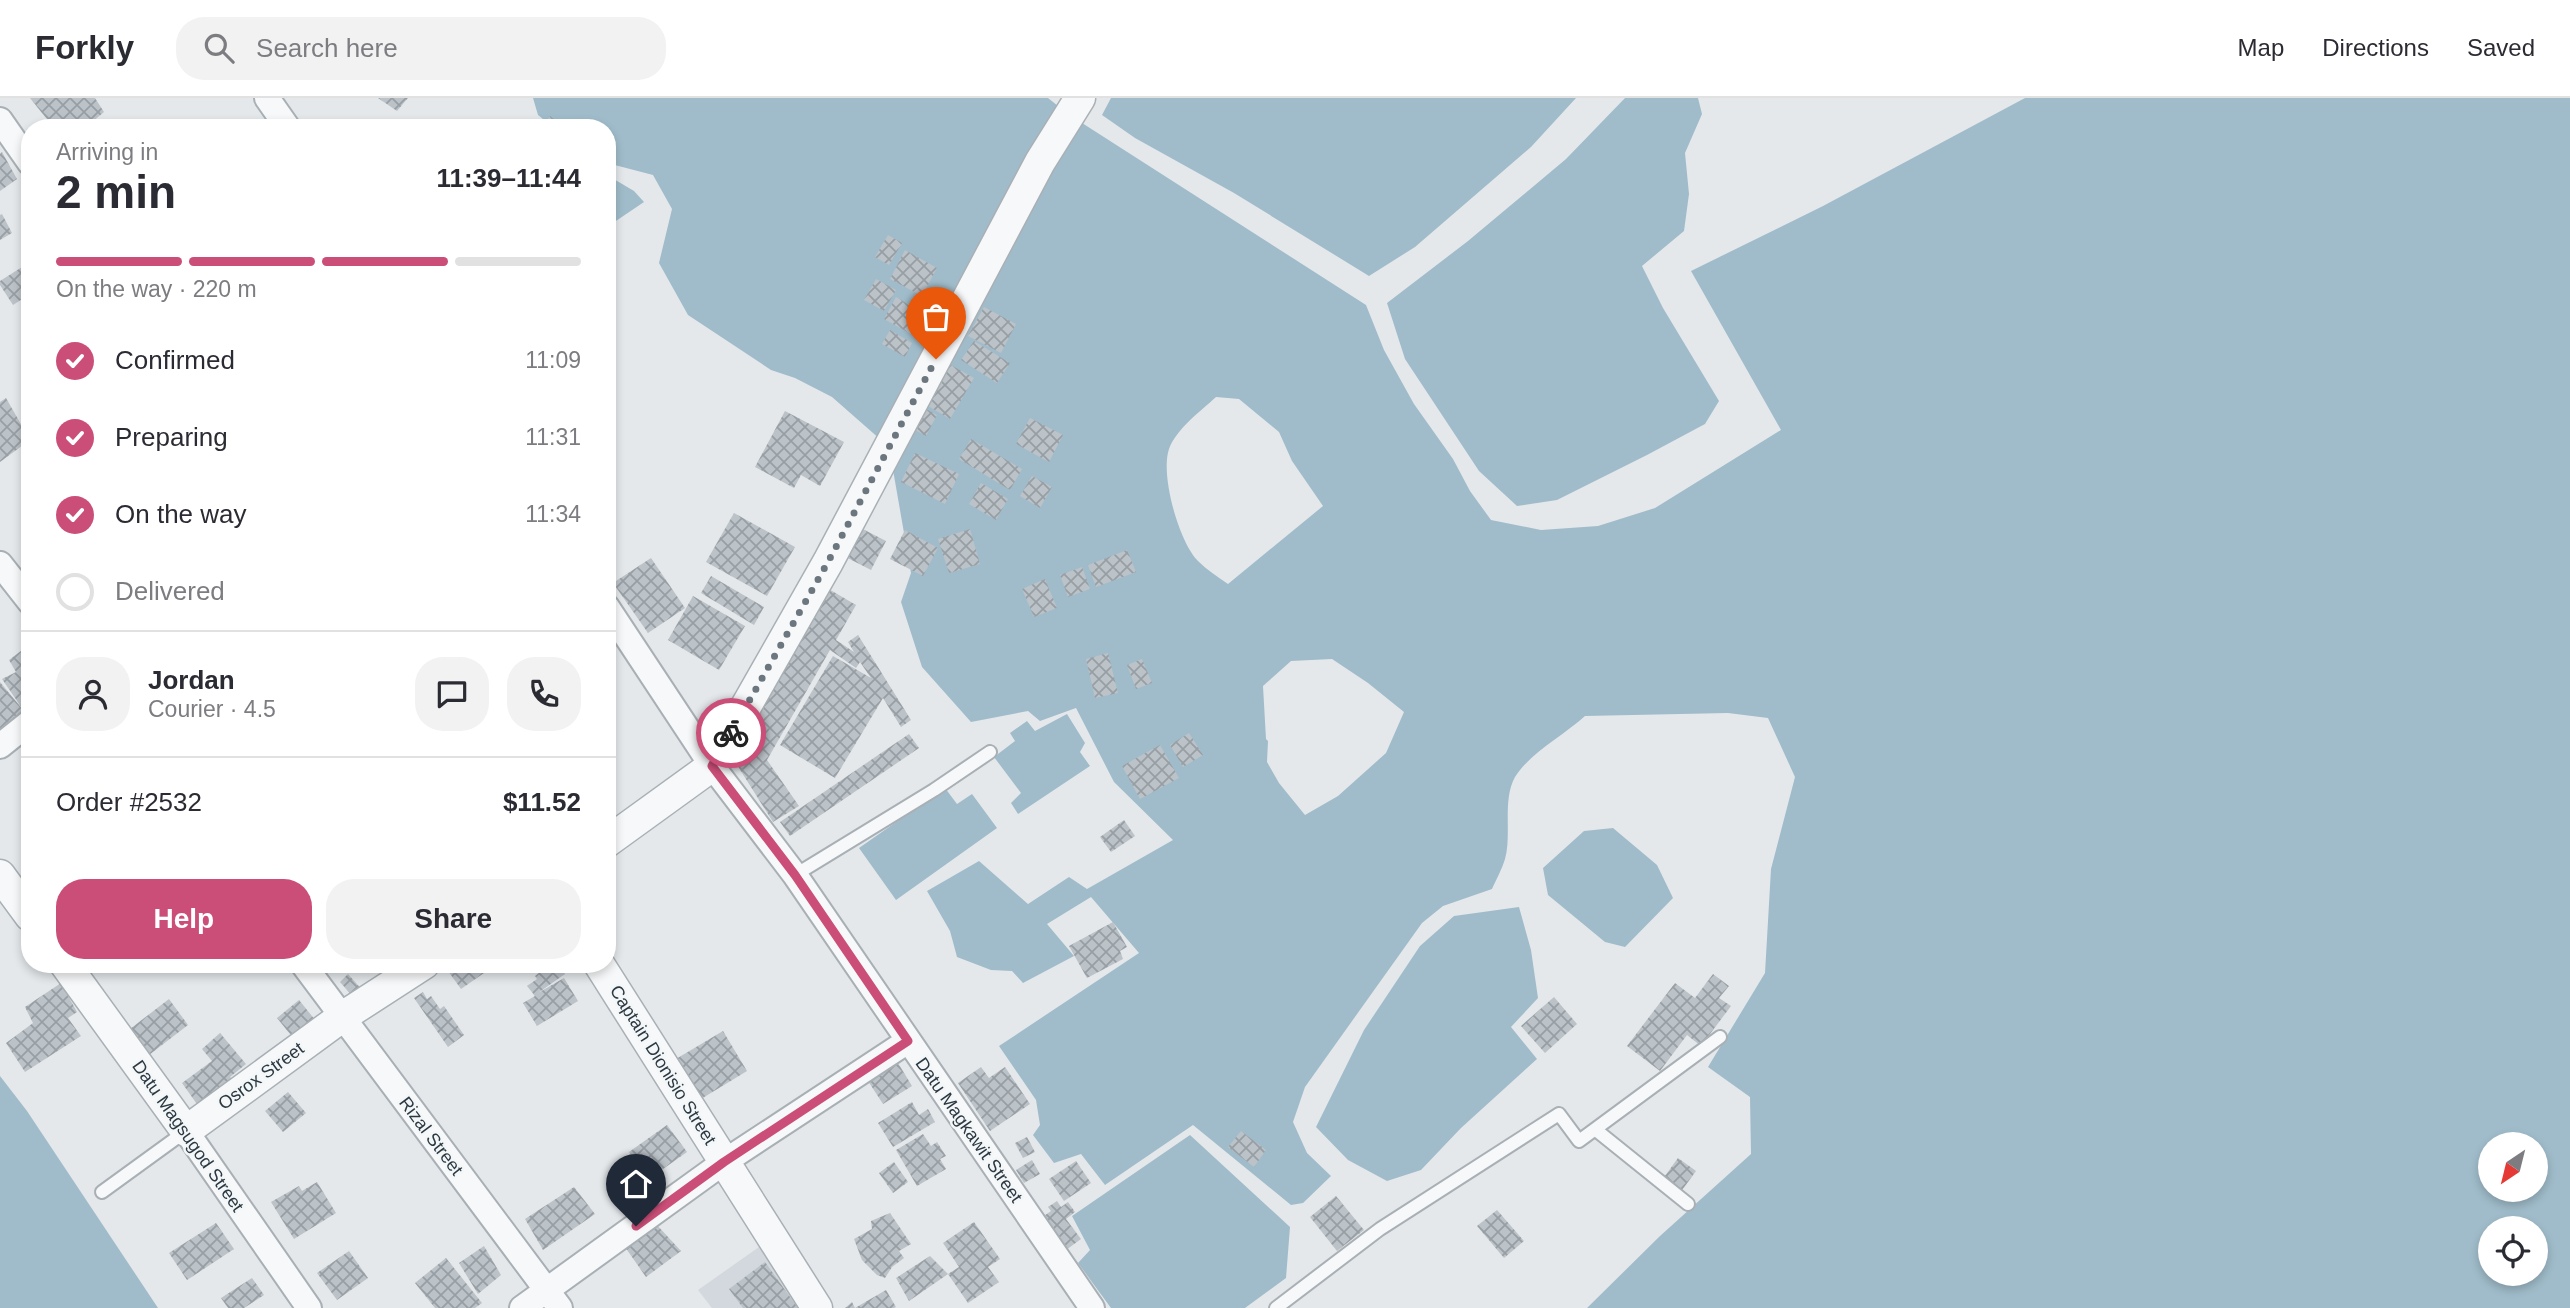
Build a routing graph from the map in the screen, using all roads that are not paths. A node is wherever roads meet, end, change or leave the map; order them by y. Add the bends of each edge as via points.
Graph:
1 (267, 98) edge
2 (1080, 98) edge
3 (282, 119) edge
4 (0, 120) edge
5 (21, 150) edge
6 (0, 564) edge
7 (21, 591) edge
8 (616, 621) edge
9 (21, 729) edge
10 (0, 746) edge
11 (990, 752) dead end
12 (712, 766) junction
13 (616, 835) edge
14 (0, 875) edge
15 (795, 875) junction
16 (21, 904) edge
17 (72, 973) edge
18 (310, 973) edge
19 (410, 973) edge
20 (605, 973) edge
21 (342, 1017) junction
22 (1720, 1037) dead end
23 (908, 1041) junction
24 (1596, 1130) junction
25 (186, 1131) junction
26 (724, 1162) junction
27 (102, 1192) dead end
28 (1688, 1204) dead end
29 (553, 1299) edge
30 (309, 1308) edge
31 (522, 1308) edge
32 (817, 1308) edge
33 (1092, 1308) edge
34 (1276, 1308) edge

1 - 3 street
2 - 12 street via 1040,162 828,562
4 - 5 street
6 - 7 street
8 - 12 street, Datu Magkawit Street
9 - 10 street
11 - 15 lane
12 - 13 street
12 - 15 street, Datu Magkawit Street
14 - 16 street
15 - 23 street, Datu Magkawit Street
17 - 25 street, Datu Magsugod Street
18 - 21 street, Rizal Street
19 - 21 street, Osrox Street
20 - 26 street, Captain Dionisio Street
21 - 25 street, Osrox Street
21 - 29 street, Rizal Street
22 - 24 lane
23 - 26 street
23 - 33 street, Datu Magkawit Street
24 - 28 lane
24 - 34 lane via 1579,1140 1559,1114 1380,1229
25 - 27 lane, Osrox Street
25 - 30 street, Datu Magsugod Street
26 - 29 street
26 - 32 street, Captain Dionisio Street
29 - 31 street

